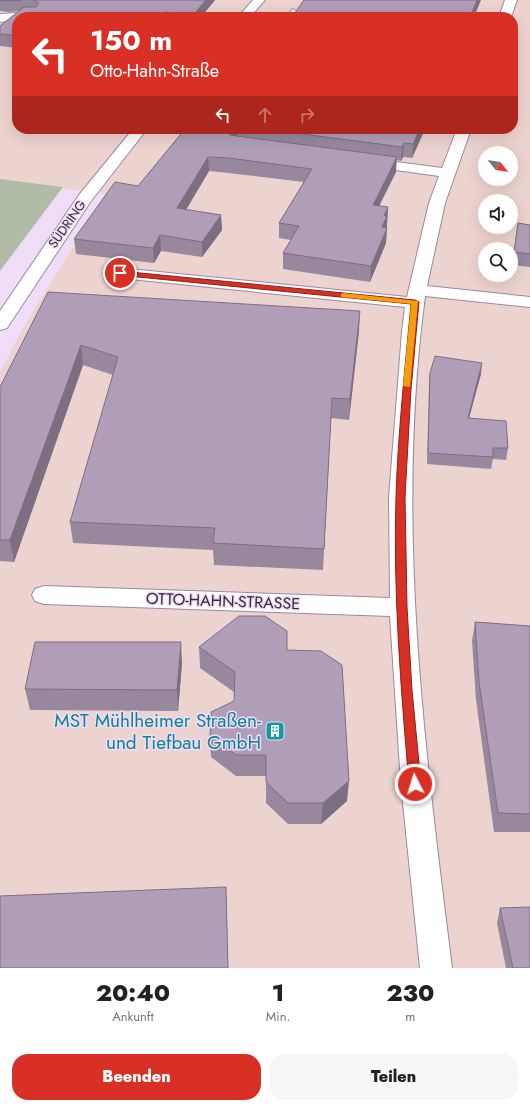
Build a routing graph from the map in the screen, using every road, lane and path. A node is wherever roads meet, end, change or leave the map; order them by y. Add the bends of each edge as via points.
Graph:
1 (260, 0) edge
2 (511, 0) edge
3 (249, 12) edge
4 (507, 12) edge
5 (12, 16) edge
6 (0, 18) edge
7 (136, 134) edge
8 (462, 134) edge
9 (354, 160) edge
10 (448, 173) junction
11 (120, 273) dead end
12 (416, 296) junction
13 (530, 302) edge
14 (0, 324) edge
15 (44, 595) dead end
16 (402, 607) junction
17 (436, 968) edge

1 - 3 street
2 - 4 street
5 - 6 street
7 - 14 street, SÜDRING via 85,198
8 - 10 street
9 - 10 street
10 - 12 street via 437,203
11 - 12 street
12 - 13 street
12 - 16 street via 400,497
15 - 16 street, OTTO-HAHN-STRASSE
16 - 17 street via 415,784

